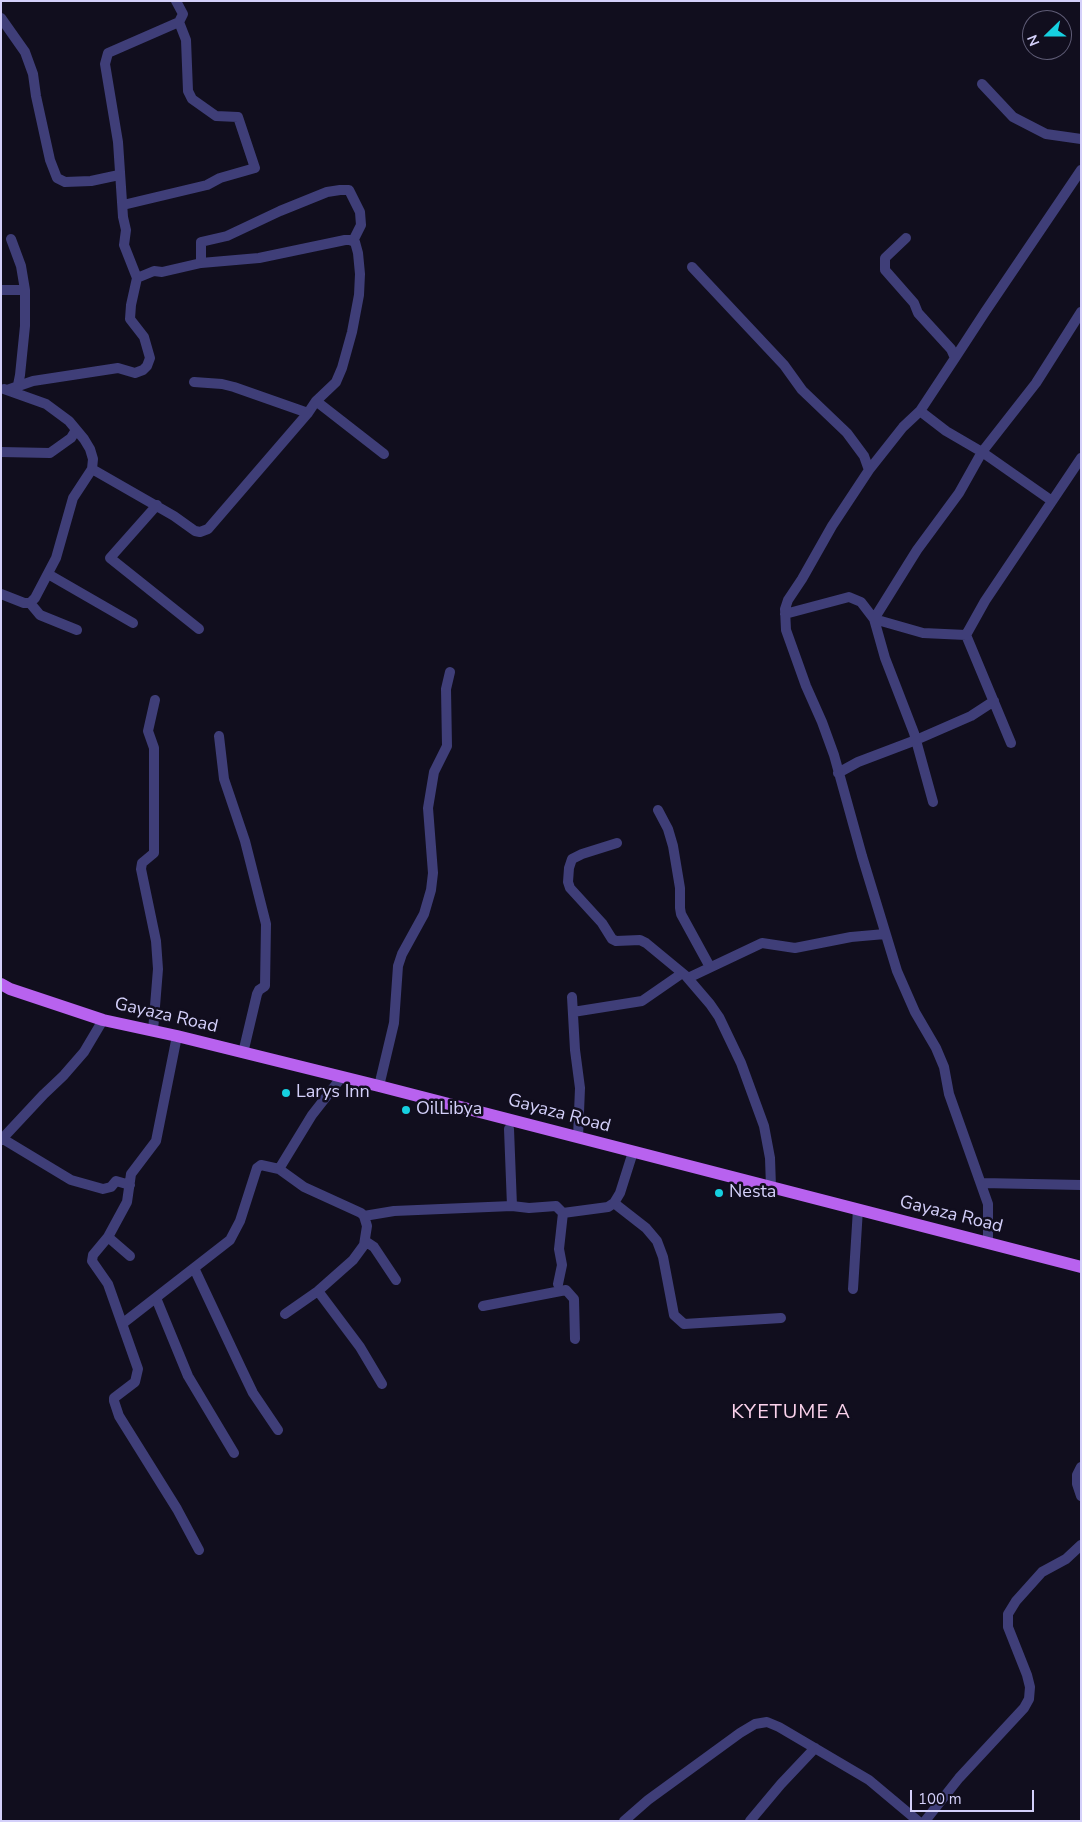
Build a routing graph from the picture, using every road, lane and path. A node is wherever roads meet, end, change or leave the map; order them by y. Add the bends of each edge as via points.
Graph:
1 (176, 1) edge
2 (1, 18) edge
3 (179, 22) junction
4 (982, 84) dead end
5 (1081, 139) edge
6 (1081, 170) edge
7 (120, 175) junction
8 (123, 205) junction
9 (906, 238) dead end
10 (11, 239) dead end
11 (353, 241) junction
12 (201, 263) junction
13 (692, 267) dead end
14 (137, 278) junction
15 (1, 290) edge
16 (25, 290) junction
17 (1081, 312) edge
18 (955, 358) junction
19 (194, 382) dead end
20 (18, 386) junction
21 (4, 389) edge
22 (316, 401) junction
23 (920, 411) junction
24 (308, 413) junction
25 (76, 430) junction
26 (1, 452) edge
27 (982, 452) junction
28 (384, 454) dead end
29 (1081, 458) edge
30 (92, 468) junction
31 (869, 470) junction
32 (1052, 501) junction
33 (157, 505) junction
34 (48, 574) junction
35 (1, 594) edge
36 (30, 602) junction
37 (785, 614) junction
38 (874, 619) junction
39 (132, 623) dead end
40 (199, 629) dead end
41 (77, 630) dead end
42 (966, 634) junction
43 (450, 672) dead end
44 (155, 700) dead end
45 (994, 701) junction
46 (219, 736) dead end
47 (916, 740) junction
48 (1010, 743) dead end
49 (838, 773) junction
50 (933, 802) dead end
51 (658, 810) dead end
52 (617, 843) dead end
53 (885, 934) junction
54 (710, 967) junction
55 (685, 976) junction
56 (1, 984) edge
57 (572, 997) dead end
58 (573, 1012) junction
59 (103, 1020) junction
60 (153, 1031) junction
61 (177, 1036) junction
62 (243, 1053) junction
63 (340, 1078) junction
64 (379, 1086) junction
65 (509, 1129) dead end
66 (578, 1137) junction
67 (2, 1139) edge
68 (633, 1152) junction
69 (278, 1169) junction
70 (982, 1183) junction
71 (130, 1185) junction
72 (1081, 1185) edge
73 (771, 1187) junction
74 (614, 1204) junction
75 (512, 1206) junction
76 (858, 1209) junction
77 (563, 1213) junction
78 (364, 1216) junction
79 (108, 1237) junction
80 (366, 1241) junction
81 (988, 1242) junction
82 (130, 1256) dead end
83 (1081, 1266) edge
84 (194, 1268) junction
85 (396, 1280) dead end
86 (558, 1284) dead end
87 (853, 1289) dead end
88 (318, 1291) junction
89 (156, 1298) junction
90 (483, 1306) dead end
91 (285, 1314) dead end
92 (781, 1318) dead end
93 (122, 1324) junction
94 (575, 1339) dead end
95 (382, 1384) dead end
96 (278, 1430) dead end
97 (234, 1453) dead end
98 (1081, 1467) edge
99 (1081, 1496) edge
100 (1081, 1545) edge
101 (200, 1550) dead end
102 (815, 1748) junction
103 (624, 1821) edge
104 (750, 1821) edge
105 (918, 1821) edge
106 (925, 1821) edge

1 - 3 street via 183,14
2 - 7 street via 25,52 33,74 50,160 57,178 66,182 91,181
3 - 7 street via 108,53 105,64
3 - 8 street via 186,40 188,91 192,99 216,116 238,116 255,168 206,185
4 - 5 street via 1013,117 1046,134
6 - 18 street
7 - 8 street
8 - 14 street via 124,245
9 - 18 street via 885,258 885,270
10 - 16 street
11 - 12 street via 337,241 259,258
11 - 12 street via 362,226 360,212 349,190 340,190 280,211 227,236 201,242
11 - 22 street via 360,274 352,332 336,382
12 - 14 street via 162,272 154,270
13 - 31 street via 784,366 802,390 847,433 864,456
14 - 20 street via 130,312 132,324 144,337 150,358 143,370 135,373 118,368
15 - 16 street
16 - 20 street
17 - 27 street via 1036,383
18 - 23 street
19 - 24 street via 234,387
20 - 21 street
21 - 25 street via 46,404
22 - 24 street
22 - 28 street
23 - 27 street
23 - 31 street via 903,426
24 - 33 street via 208,529 195,531
25 - 26 street via 61,447 50,453
25 - 30 street via 90,449
27 - 32 street
27 - 38 street via 959,493 917,550
29 - 32 street
30 - 33 street
30 - 34 street via 73,498 60,549
31 - 37 street via 788,600
32 - 42 street
33 - 40 street via 110,558
34 - 36 street
34 - 39 street
35 - 36 street
36 - 41 street via 40,615
37 - 38 street via 849,597 861,602
37 - 49 street via 786,630
38 - 42 street via 924,633
38 - 47 street
42 - 45 street
43 - 64 street via 446,689 447,746 434,772 428,808 432,890 398,966 394,1023
44 - 60 street via 148,731 154,748 154,854 142,863 141,868 156,941 158,969
45 - 47 street via 972,716
45 - 48 street
46 - 62 street via 224,779 245,841 266,924 265,986 257,994
47 - 49 street
47 - 50 street
49 - 53 street
51 - 54 street via 674,846 681,914
52 - 55 street via 572,860 568,875 570,888 612,939 646,943
53 - 54 street via 795,948 762,943
53 - 70 street via 905,990 941,1060 949,1094
54 - 55 street
55 - 58 street via 642,1001
55 - 73 street via 719,1017 740,1063 767,1139
56 - 59 main road, Gayaza Road
57 - 58 street
58 - 66 street via 580,1088
59 - 60 main road, Gayaza Road
59 - 67 street via 84,1052
60 - 61 main road, Gayaza Road
61 - 62 main road, Gayaza Road
61 - 71 street via 156,1141 132,1174
62 - 63 main road, Gayaza Road
63 - 64 main road, Gayaza Road
63 - 69 street via 312,1114
64 - 66 main road, Gayaza Road
65 - 75 street
66 - 68 main road, Gayaza Road
67 - 71 street via 70,1180 102,1190 116,1182
68 - 73 main road, Gayaza Road
68 - 74 street
69 - 78 street via 304,1187
69 - 84 street via 258,1166 240,1222 230,1240
70 - 72 street
70 - 81 street via 988,1204
71 - 79 street via 127,1202
73 - 76 main road, Gayaza Road
74 - 77 street
74 - 92 street via 658,1241 674,1315 684,1324
75 - 77 street via 556,1206
75 - 78 street via 394,1211
76 - 81 main road, Gayaza Road
76 - 87 street
77 - 86 street via 558,1249 562,1265
78 - 80 street
79 - 82 street
79 - 93 street via 92,1261 108,1284
80 - 85 street
80 - 88 street via 360,1253
81 - 83 main road, Gayaza Road
84 - 89 street
84 - 96 street via 240,1368
88 - 91 street
88 - 95 street via 360,1347
89 - 93 street
89 - 97 street via 188,1376
90 - 94 street via 566,1290 574,1299
93 - 101 street via 137,1362 138,1376 114,1401 119,1416
98 - 99 street via 1077,1484
100 - 106 street via 1066,1559 1042,1572 1008,1614 1008,1627 1030,1687 1029,1700
102 - 103 street via 773,1724 755,1724 692,1767
102 - 104 street
102 - 105 street via 869,1780

